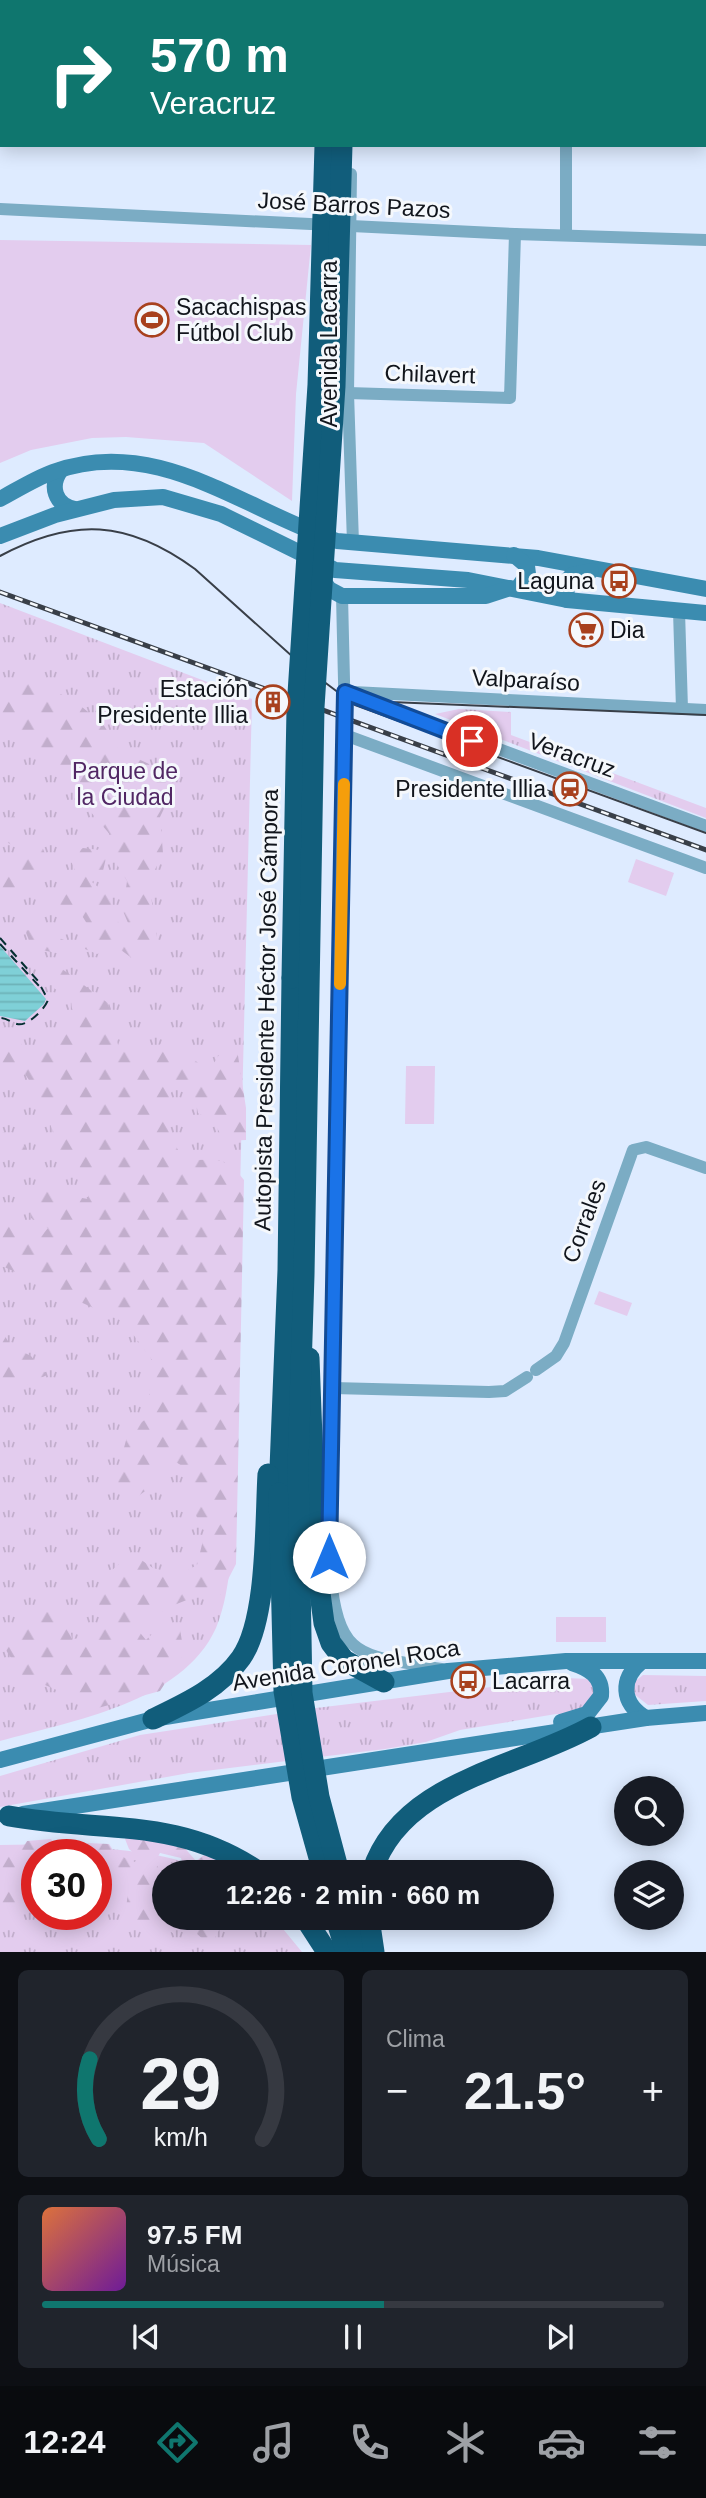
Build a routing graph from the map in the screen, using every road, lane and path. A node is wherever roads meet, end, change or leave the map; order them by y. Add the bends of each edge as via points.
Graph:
1 (325, 147) edge
2 (342, 147) edge
3 (352, 147) edge
4 (566, 147) edge
5 (0, 209) edge
6 (351, 226) junction
7 (515, 234) junction
8 (566, 234) junction
9 (706, 240) edge
10 (348, 393) junction
11 (61, 470) junction
12 (0, 499) edge
13 (75, 509) junction
14 (0, 536) edge
15 (353, 543) junction
16 (514, 555) junction
17 (312, 561) junction
18 (601, 570) junction
19 (513, 588) junction
20 (706, 589) edge
21 (342, 596) junction
22 (567, 600) junction
23 (679, 611) junction
24 (706, 613) edge
25 (345, 692) junction
26 (682, 709) junction
27 (706, 710) edge
28 (345, 735) junction
29 (706, 826) edge
30 (706, 868) edge
31 (706, 1168) edge
32 (296, 1273) junction
33 (333, 1388) junction
34 (566, 1661) junction
35 (642, 1661) junction
36 (706, 1661) edge
37 (448, 1671) junction
38 (384, 1682) junction
39 (706, 1713) edge
40 (646, 1718) junction
41 (153, 1719) junction
42 (591, 1727) junction
43 (452, 1750) junction
44 (0, 1760) edge
45 (5, 1817) edge
46 (240, 1860) edge
47 (320, 1860) edge
48 (336, 1860) edge
49 (378, 1860) edge
50 (313, 1930) edge
51 (350, 1930) edge
52 (351, 1930) edge
53 (327, 1952) edge
54 (361, 1952) edge
55 (374, 1952) edge

1 - 32 highway, Autopista Presidente Héctor José Cámpora, bridge via 318,385 297,709
2 - 32 highway, Autopista Presidente Héctor José Cámpora, bridge via 335,386 314,707
3 - 6 street, Avenida Lacarra
4 - 8 street
5 - 6 street, José Barros Pazos
6 - 7 street, José Barros Pazos
6 - 10 street, Avenida Lacarra
7 - 8 street, José Barros Pazos
7 - 10 street, Chilavert via 510,398
8 - 9 street, José Barros Pazos
10 - 15 street, Avenida Lacarra
11 - 12 main road
11 - 13 main road via 55,482 56,496
11 - 15 main road via 115,463 155,465 211,485 312,532
13 - 14 main road
13 - 17 main road via 137,497 172,499 221,514
15 - 16 main road
16 - 18 main road
16 - 19 main road via 527,566 528,574
17 - 19 main road via 348,572 438,576
17 - 21 main road via 329,589
18 - 20 main road
18 - 22 main road via 572,575 566,582
19 - 21 main road via 486,596
19 - 22 main road
21 - 25 street
22 - 23 main road
23 - 24 main road
23 - 26 street
25 - 26 street, Valparaíso
25 - 28 street
25 - 29 street, Veracruz
26 - 27 street, Valparaíso
28 - 30 street
28 - 33 street
31 - 33 street, Corrales via 646,1147 633,1150 564,1343 556,1356 505,1391
32 - 38 highway, bridge via 313,1422 317,1570 324,1623 344,1660
32 - 41 highway via 278,1334 256,1624 241,1658 209,1688
32 - 47 highway, Autopista Presidente Héctor José Cámpora, bridge via 279,1493 284,1691 302,1797
32 - 48 highway, Autopista Presidente Héctor José Cámpora, bridge via 302,1693 319,1797
33 - 37 street via 329,1542 340,1629 347,1641 369,1656
34 - 35 main road, Avenida Coronel Roca
34 - 37 main road, Avenida Coronel Roca
34 - 43 main road via 598,1678 601,1696 593,1710 571,1720 471,1737
35 - 36 main road, Avenida Coronel Roca
35 - 40 main road via 627,1679 626,1695
37 - 38 main road, Avenida Coronel Roca
38 - 41 main road, Avenida Coronel Roca
39 - 40 main road
40 - 42 main road
41 - 44 main road, Avenida Coronel Roca
42 - 43 main road
42 - 49 highway via 432,1797 400,1822
43 - 45 main road
45 - 46 highway via 167,1832
50 - 53 highway
51 - 54 highway
52 - 55 highway

